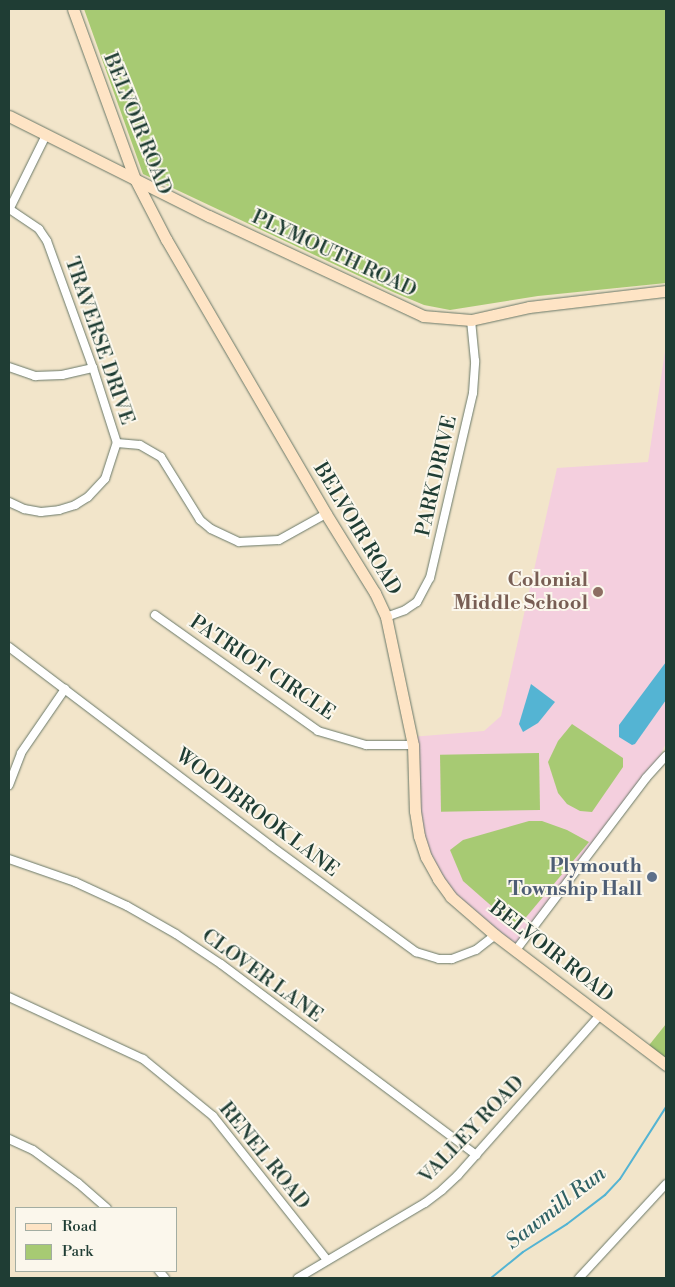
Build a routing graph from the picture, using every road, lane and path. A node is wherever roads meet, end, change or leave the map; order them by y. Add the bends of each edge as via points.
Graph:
1 (73, 9) edge
2 (9, 116) edge
3 (46, 135) junction
4 (135, 179) junction
5 (10, 210) edge
6 (666, 291) edge
7 (471, 320) junction
8 (9, 367) edge
9 (93, 368) junction
10 (117, 443) junction
11 (9, 502) edge
12 (326, 514) junction
13 (155, 615) dead end
14 (386, 617) junction
15 (9, 647) edge
16 (65, 690) junction
17 (413, 745) junction
18 (666, 756) edge
19 (9, 786) edge
20 (9, 859) edge
21 (496, 935) junction
22 (516, 950) junction
23 (9, 997) edge
24 (601, 1014) junction
25 (666, 1065) edge
26 (9, 1139) edge
27 (476, 1155) junction
28 (666, 1184) edge
29 (106, 1207) edge
30 (327, 1260) junction
31 (298, 1278) edge
32 (578, 1278) edge

1 - 4 street, BELVOIR ROAD
2 - 3 street, PLYMOUTH ROAD
3 - 4 street, PLYMOUTH ROAD
3 - 5 street
4 - 7 street, PLYMOUTH ROAD via 409,312
4 - 12 street, BELVOIR ROAD via 166,240
5 - 9 street, TRAVERSE DRIVE via 39,230 47,241
6 - 7 street, PLYMOUTH ROAD via 529,307
7 - 14 street, PARK DRIVE via 475,361 473,393 430,578 417,602
8 - 9 street via 35,376 68,375
9 - 10 street, TRAVERSE DRIVE
10 - 11 street, TRAVERSE DRIVE via 105,479 75,505 41,512
10 - 12 street via 140,445 161,457 200,520 239,542 279,540
12 - 14 street, BELVOIR ROAD via 376,593
13 - 17 street, PATRIOT CIRCLE via 318,732 366,745
14 - 17 street, BELVOIR ROAD
15 - 16 street, WOODBROOK LANE
16 - 19 street via 21,753
16 - 21 street, WOODBROOK LANE via 416,952 439,960 452,959 476,950
17 - 21 street, BELVOIR ROAD via 415,811 426,857 451,897
18 - 22 street
20 - 27 street, CLOVER LANE via 75,882 176,934 221,964
21 - 22 street, BELVOIR ROAD
22 - 24 street, BELVOIR ROAD
23 - 30 street, RENEL ROAD via 143,1058 213,1116
24 - 25 street, BELVOIR ROAD
24 - 27 street, VALLEY ROAD
26 - 29 street via 33,1150
27 - 30 street, VALLEY ROAD via 425,1203
28 - 32 street
30 - 31 street, VALLEY ROAD

